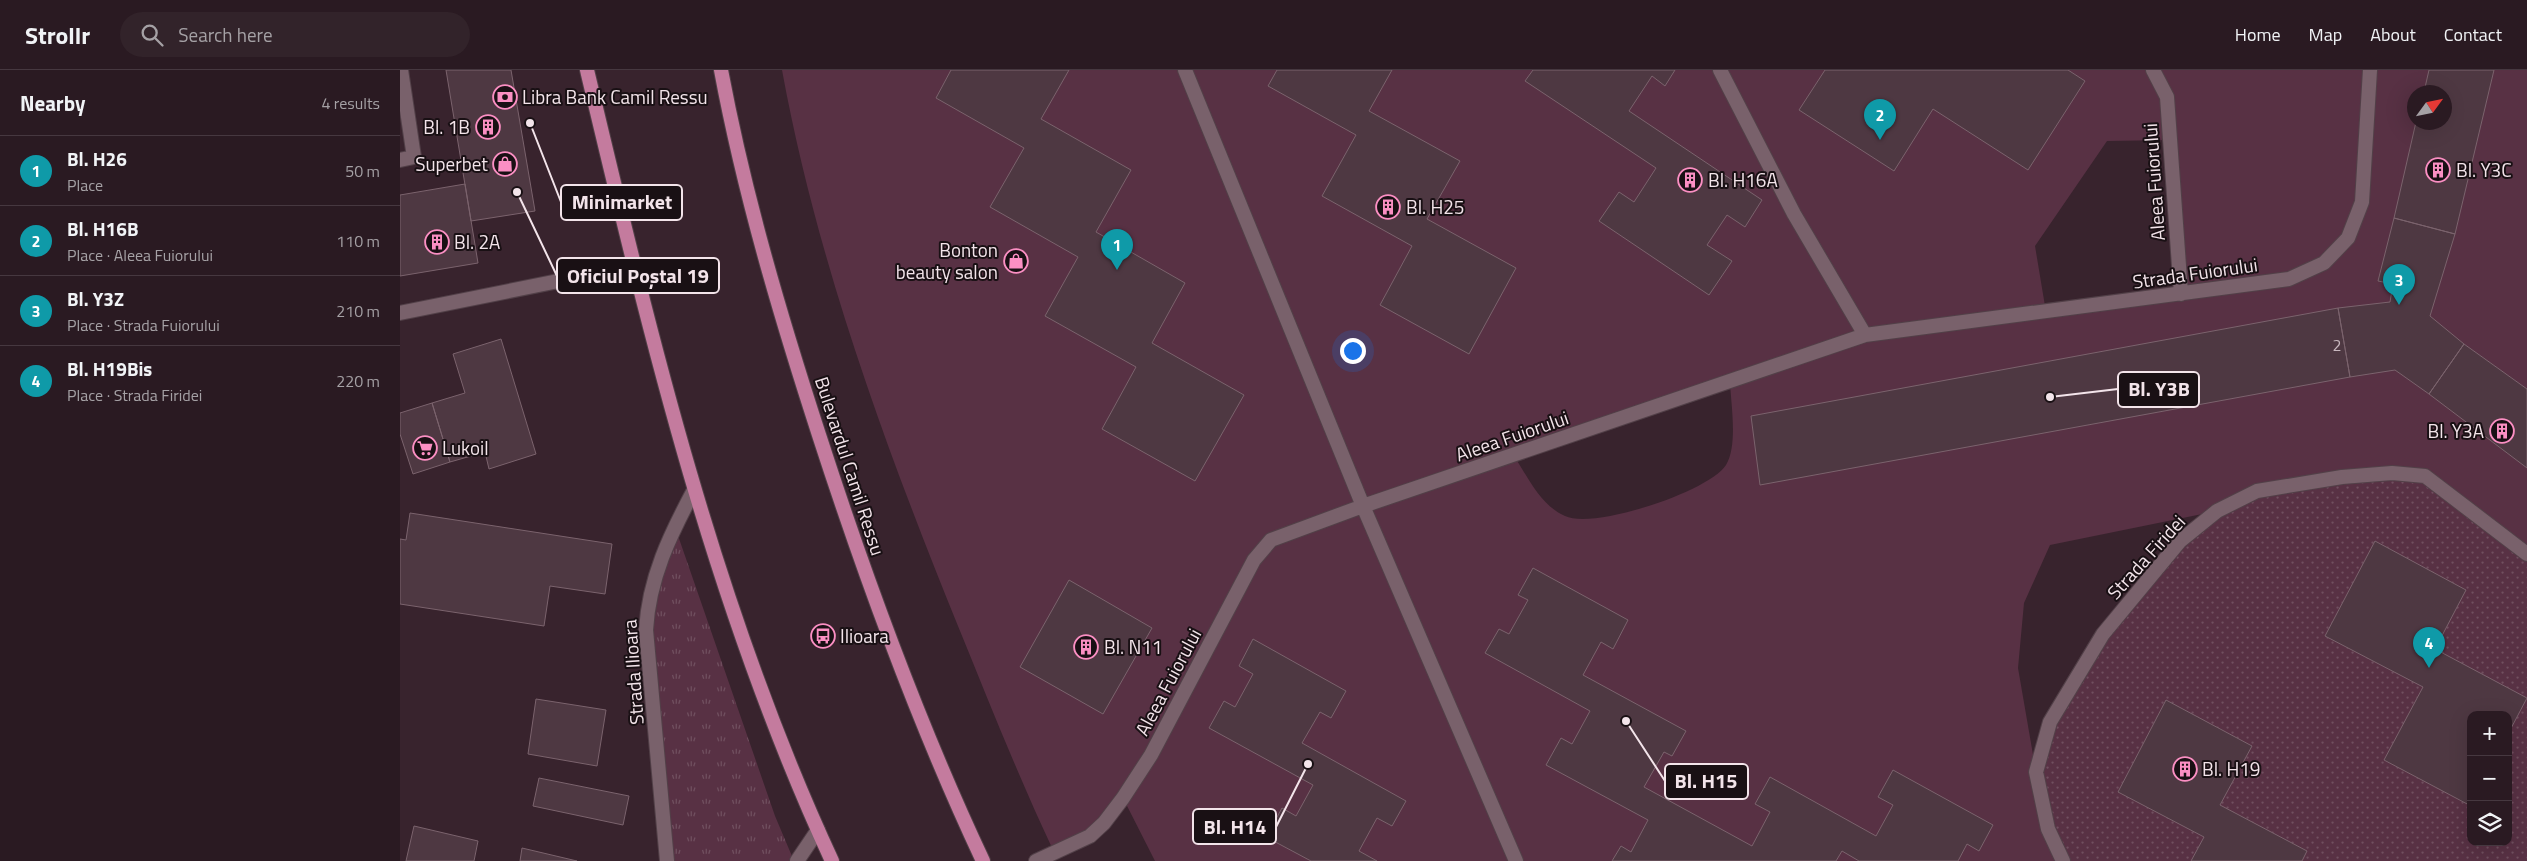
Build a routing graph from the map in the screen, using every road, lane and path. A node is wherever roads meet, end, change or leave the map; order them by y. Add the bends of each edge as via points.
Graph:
1 (401, 70) edge
2 (587, 70) edge
3 (722, 70) edge
4 (1185, 70) edge
5 (1720, 70) edge
6 (2153, 70) edge
7 (2370, 70) edge
8 (400, 160) edge
9 (633, 266) junction
10 (2181, 294) junction
11 (400, 313) edge
12 (1865, 335) junction
13 (694, 490) junction
14 (1363, 506) junction
15 (2527, 554) edge
16 (818, 830) junction
17 (667, 861) edge
18 (797, 861) edge
19 (832, 861) edge
20 (983, 861) edge
21 (1036, 861) edge
22 (1516, 861) edge
23 (2063, 861) edge

1 - 8 street via 414,157
2 - 9 main road
3 - 20 main road, Bulevardul Camil Ressu via 775,294 846,518 920,716
4 - 14 street
5 - 12 street via 1794,214
6 - 10 street, Aleea Fuiorului via 2167,96
7 - 10 street, Strada Fuiorului via 2362,202 2348,238 2324,264 2289,279
9 - 11 street
9 - 13 main road
10 - 12 street, Strada Fuiorului
12 - 14 street, Aleea Fuiorului
13 - 16 main road via 744,641 789,763
13 - 17 street, Strada Ilioara via 671,536 648,601 646,630
14 - 21 street, Aleea Fuiorului via 1272,540 1254,560 1151,755 1123,798 1090,836
14 - 22 street
15 - 23 street, Strada Firidei via 2425,476 2392,473 2342,477 2257,491 2216,511 2180,541 2103,634 2050,722 2036,772 2048,829
16 - 18 street
16 - 19 main road

